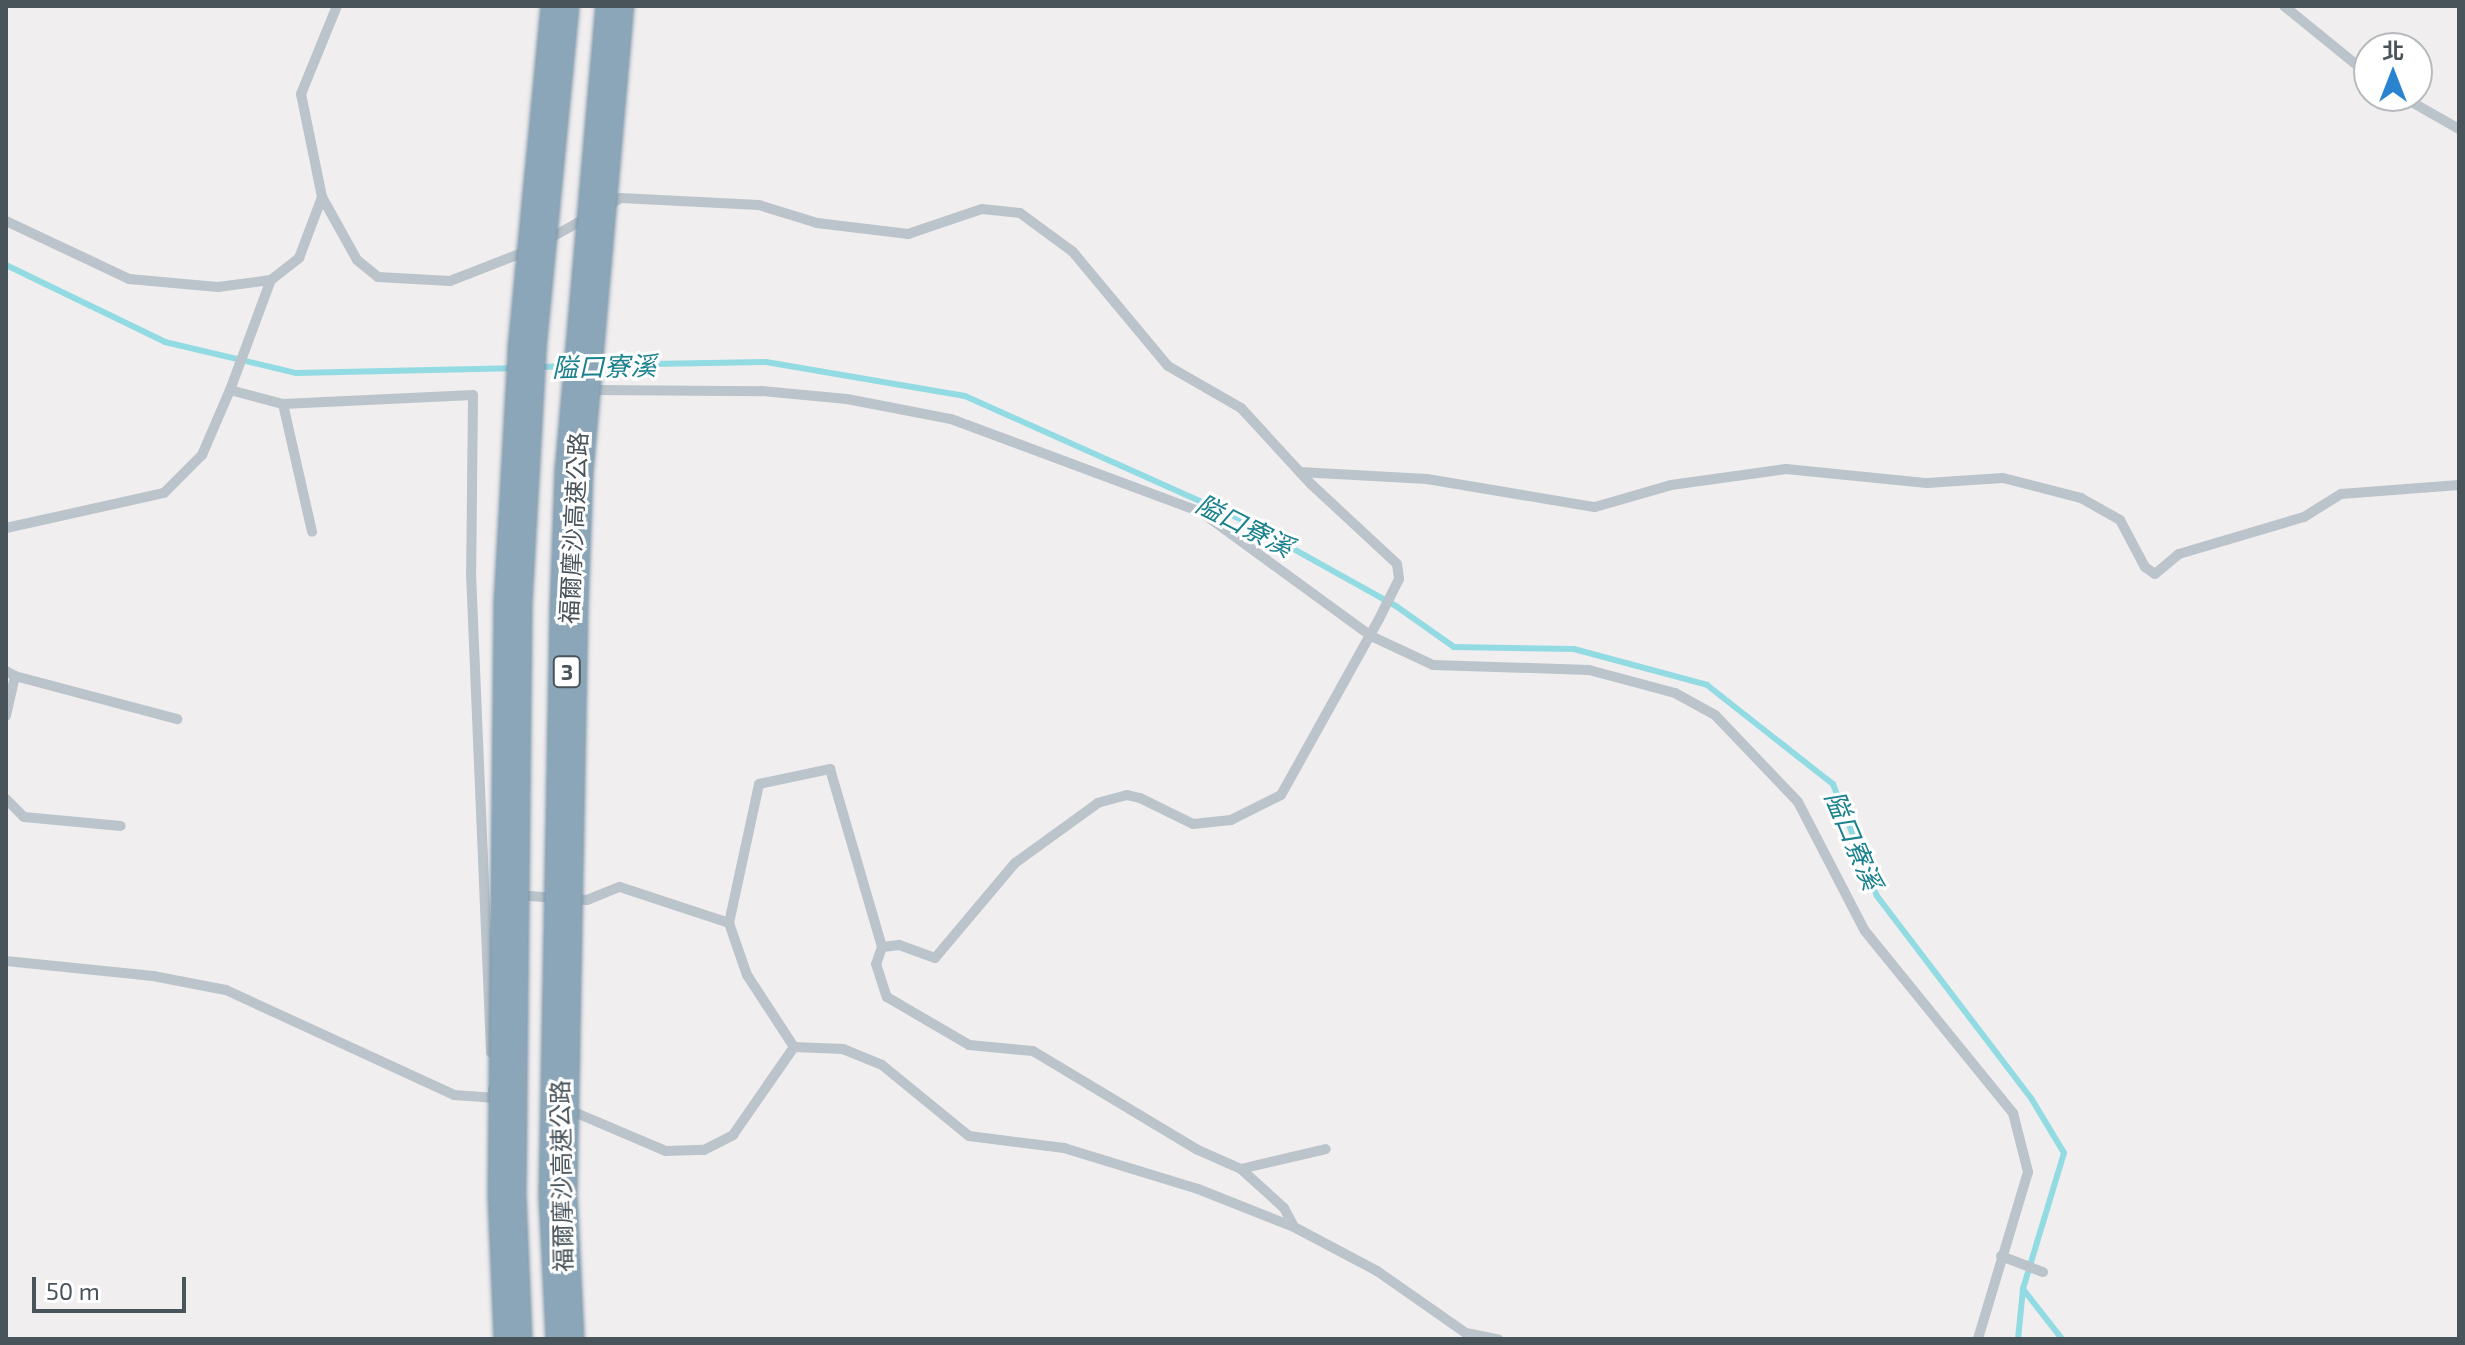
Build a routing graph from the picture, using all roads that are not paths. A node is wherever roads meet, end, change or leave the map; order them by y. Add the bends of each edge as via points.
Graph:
1 (337, 6) edge
2 (560, 6) edge
3 (615, 6) edge
4 (2284, 6) edge
5 (2353, 62) edge
6 (2429, 112) edge
7 (2459, 129) edge
8 (322, 197) junction
9 (6, 221) edge
10 (271, 280) junction
11 (230, 390) junction
12 (598, 390) dead end
13 (283, 404) junction
14 (1300, 472) junction
15 (2459, 485) edge
16 (6, 528) edge
17 (312, 532) dead end
18 (1371, 636) junction
19 (10, 673) edge
20 (6, 716) edge
21 (177, 719) dead end
22 (6, 799) edge
23 (121, 826) dead end
24 (483, 892) junction
25 (729, 923) junction
26 (882, 947) junction
27 (6, 961) edge
28 (794, 1047) junction
29 (492, 1066) dead end
30 (493, 1082) dead end
31 (574, 1112) dead end
32 (1326, 1149) dead end
33 (1241, 1169) junction
34 (1294, 1227) junction
35 (2001, 1256) junction
36 (2042, 1272) dead end
37 (513, 1339) edge
38 (565, 1339) edge
39 (1498, 1339) edge
40 (1978, 1339) edge

1 - 8 lane via 301,94
2 - 37 highway, bridge via 527,349 513,603 507,1194
3 - 38 highway, 福爾摩沙高速公路 / 3, bridge via 571,532 558,1194
4 - 5 lane
6 - 7 lane
8 - 10 lane via 299,258
8 - 14 lane via 357,260 378,277 450,281 512,260 621,198 759,205 817,223 908,234 982,209 1020,213 1073,252 1168,366 1241,408
9 - 10 lane via 129,279 218,287
10 - 11 lane
11 - 13 lane
11 - 16 lane via 202,455 164,493
12 - 18 lane via 761,391 847,399 951,419 1201,512
13 - 17 lane
13 - 24 lane via 473,395 471,573
14 - 15 lane via 1427,479 1595,507 1671,485 1786,469 1927,483 2003,478 2081,498 2120,520 2145,567 2155,574 2179,554 2304,517 2341,494
14 - 18 lane via 1397,564 1394,589
18 - 26 lane via 1281,795 1231,820 1193,824 1127,795 1098,803 1015,863 935,958 899,945
18 - 35 lane via 1433,665 1589,670 1675,693 1715,715 1798,802 1865,931 2013,1113 2028,1172
19 - 20 lane
19 - 21 lane
22 - 23 lane via 24,817
24 - 25 lane via 587,900 620,887
24 - 29 lane
25 - 26 lane via 759,784 830,769
25 - 28 lane via 747,975
26 - 33 lane via 876,964 887,997 969,1045 1033,1051 1198,1150
27 - 30 lane via 153,976 226,990 454,1095 493,1098
28 - 31 lane via 733,1135 704,1150 666,1151
28 - 34 lane via 843,1049 882,1065 969,1136 1101,1158
32 - 33 lane
33 - 34 lane via 1284,1208
34 - 39 lane via 1377,1271 1466,1333
35 - 36 lane
35 - 40 lane

